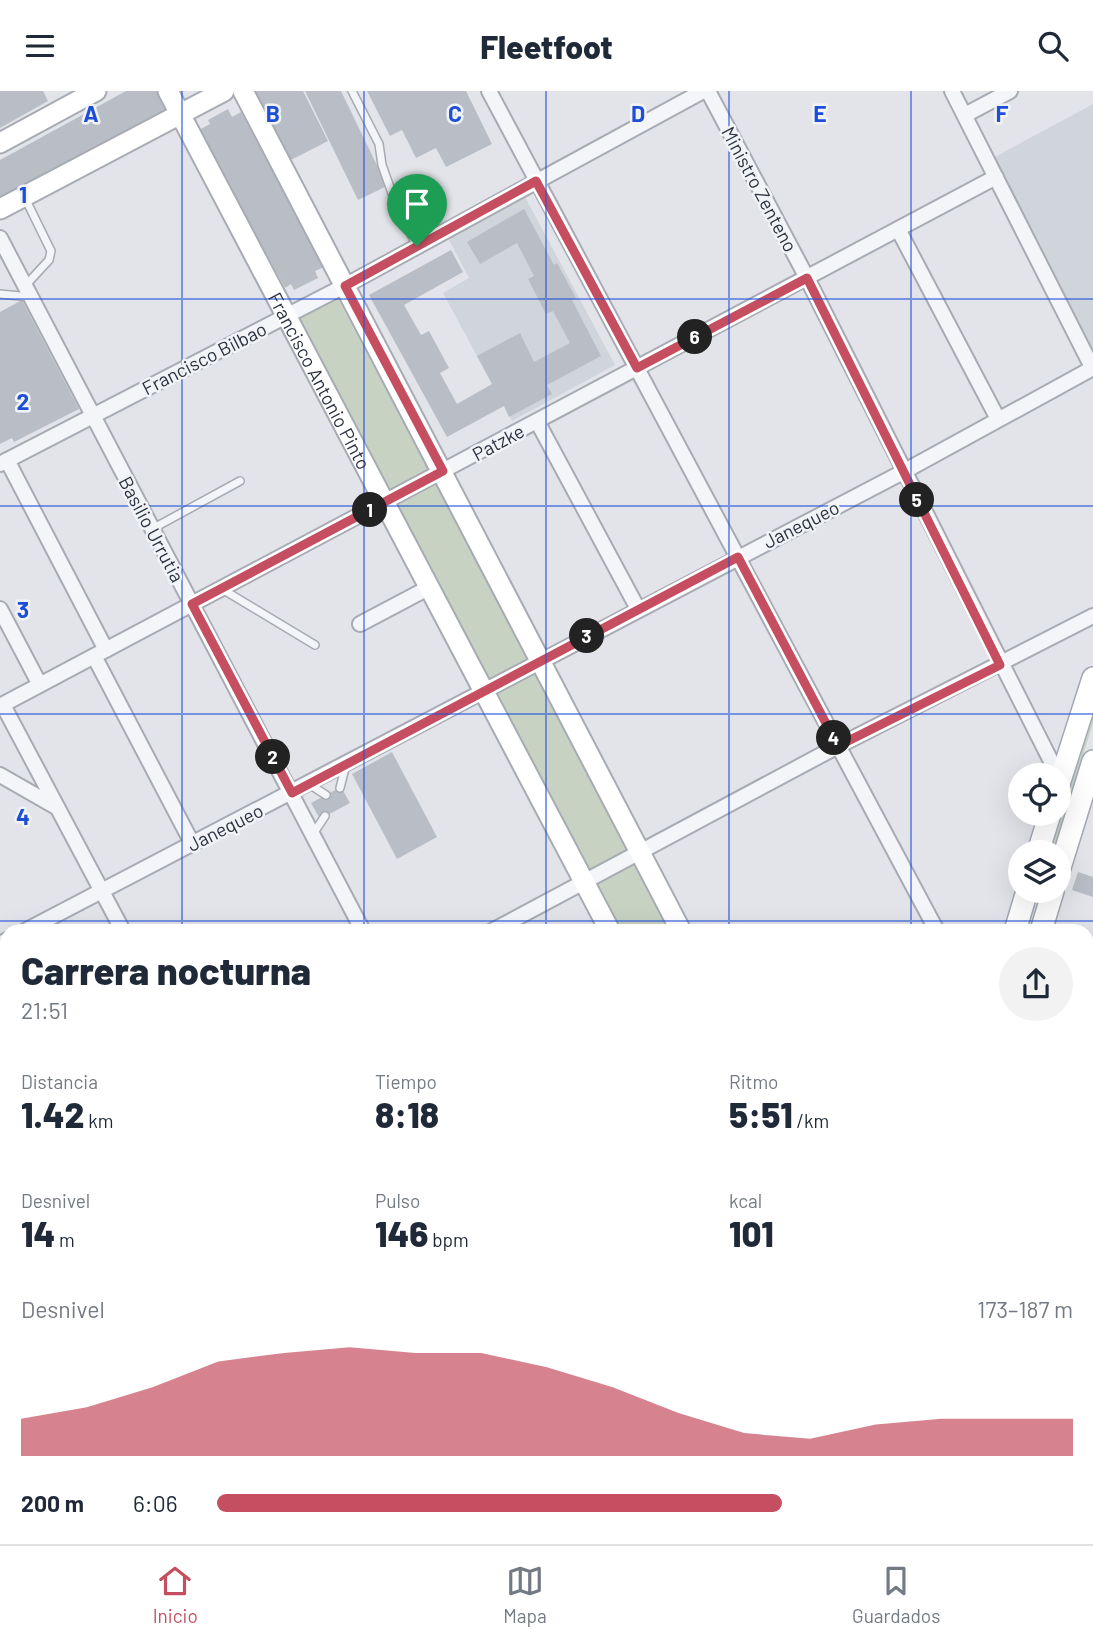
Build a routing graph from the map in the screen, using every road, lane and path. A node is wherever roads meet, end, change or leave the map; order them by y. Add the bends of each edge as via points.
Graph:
1 (96, 91) edge
2 (168, 91) edge
3 (223, 91) edge
4 (243, 91) edge
5 (352, 91) edge
6 (488, 91) edge
7 (703, 91) edge
8 (708, 91) edge
9 (952, 91) edge
10 (1010, 91) edge
11 (180, 114) junction
12 (965, 115) junction
13 (0, 143) edge
14 (996, 177) junction
15 (536, 181) junction
16 (23, 195) junction
17 (0, 209) edge
18 (898, 229) junction
19 (0, 238) edge
20 (417, 246) junction
21 (807, 278) junction
22 (345, 286) junction
23 (28, 292) junction
24 (0, 294) edge
25 (285, 317) junction
26 (637, 368) junction
27 (1093, 369) edge
28 (92, 415) junction
29 (998, 419) junction
30 (537, 421) junction
31 (4, 462) edge
32 (443, 471) junction
33 (903, 472) junction
34 (240, 481) dead end
35 (385, 502) junction
36 (152, 529) junction
37 (738, 557) junction
38 (430, 587) junction
39 (222, 589) junction
40 (192, 604) junction
41 (0, 609) edge
42 (638, 610) junction
43 (1093, 615) edge
44 (360, 624) dead end
45 (315, 645) dead end
46 (100, 653) junction
47 (540, 661) junction
48 (1000, 665) junction
49 (1093, 678) edge
50 (40, 685) junction
51 (485, 691) junction
52 (1, 706) edge
53 (838, 746) junction
54 (1093, 761) edge
55 (1051, 763) edge
56 (1064, 763) edge
57 (346, 764) junction
58 (0, 775) edge
59 (308, 784) junction
60 (340, 787) dead end
61 (292, 793) junction
62 (326, 795) dead end
63 (57, 808) junction
64 (1071, 808) edge
65 (325, 816) dead end
66 (1073, 825) junction
67 (313, 834) junction
68 (1068, 840) edge
69 (192, 843) junction
70 (640, 852) junction
71 (584, 883) junction
72 (102, 891) junction
73 (1023, 903) edge
74 (1049, 903) edge
75 (38, 924) edge
76 (119, 924) edge
77 (359, 924) edge
78 (505, 924) edge
79 (606, 924) edge
80 (677, 924) edge
81 (933, 924) edge
82 (1017, 924) edge
83 (1043, 924) edge

1 - 13 main road
2 - 11 main road, Francisco Antonio Pinto
3 - 11 main road
4 - 22 main road
5 - 20 lane via 379,144 398,210
6 - 15 street
7 - 15 street, Francisco Bilbao
8 - 21 street, Ministro Zenteno
9 - 12 street
10 - 12 street
11 - 16 main road
11 - 25 main road, Francisco Antonio Pinto
12 - 14 street
14 - 18 street, Patzke
14 - 27 street
15 - 20 street, Francisco Bilbao
15 - 26 street
16 - 17 main road
16 - 23 lane via 51,251
18 - 21 street, Patzke
18 - 29 street
19 - 23 street, Basilio Urrutia
20 - 22 street, Francisco Bilbao
21 - 26 street, Patzke
21 - 33 street, Ministro Zenteno
22 - 25 street, Francisco Bilbao
22 - 32 main road
23 - 24 lane
23 - 28 street, Basilio Urrutia
25 - 28 street, Francisco Bilbao
25 - 35 main road, Francisco Antonio Pinto
26 - 30 street, Patzke
26 - 37 street
27 - 29 street, Janequeo
28 - 31 street, Francisco Bilbao
28 - 36 street, Basilio Urrutia
29 - 33 street, Janequeo
30 - 32 street, Patzke
30 - 42 street
31 - 46 street
32 - 35 street, Patzke
32 - 47 main road
33 - 37 street, Janequeo
33 - 48 street, Ministro Zenteno
34 - 36 lane
35 - 38 main road, Francisco Antonio Pinto
35 - 39 street, Patzke
36 - 40 street, Basilio Urrutia
37 - 42 street, Janequeo
37 - 53 street
38 - 44 street
38 - 51 main road, Francisco Antonio Pinto
39 - 40 street, Patzke
39 - 45 lane
40 - 46 street, Patzke
40 - 61 street, Basilio Urrutia
41 - 50 street
42 - 47 street, Janequeo
43 - 48 street
46 - 50 street, Patzke
46 - 69 street
47 - 51 street, Janequeo
47 - 70 main road
48 - 53 street
48 - 55 street, Ministro Zenteno
49 - 56 main road
50 - 52 street, Patzke
51 - 57 street, Janequeo
51 - 71 main road, Francisco Antonio Pinto
52 - 63 street
53 - 70 street
53 - 81 street
54 - 66 main road
57 - 59 street, Janequeo
57 - 60 lane
58 - 63 street
59 - 61 street, Janequeo
59 - 62 lane
61 - 67 street, Basilio Urrutia
61 - 69 street, Janequeo
63 - 72 street
64 - 66 main road
65 - 67 lane
66 - 68 main road
67 - 77 street, Basilio Urrutia
69 - 72 street, Janequeo
70 - 71 street
70 - 80 main road
71 - 78 street
71 - 79 main road, Francisco Antonio Pinto
72 - 75 street, Janequeo
72 - 76 street
73 - 82 main road
74 - 83 main road

